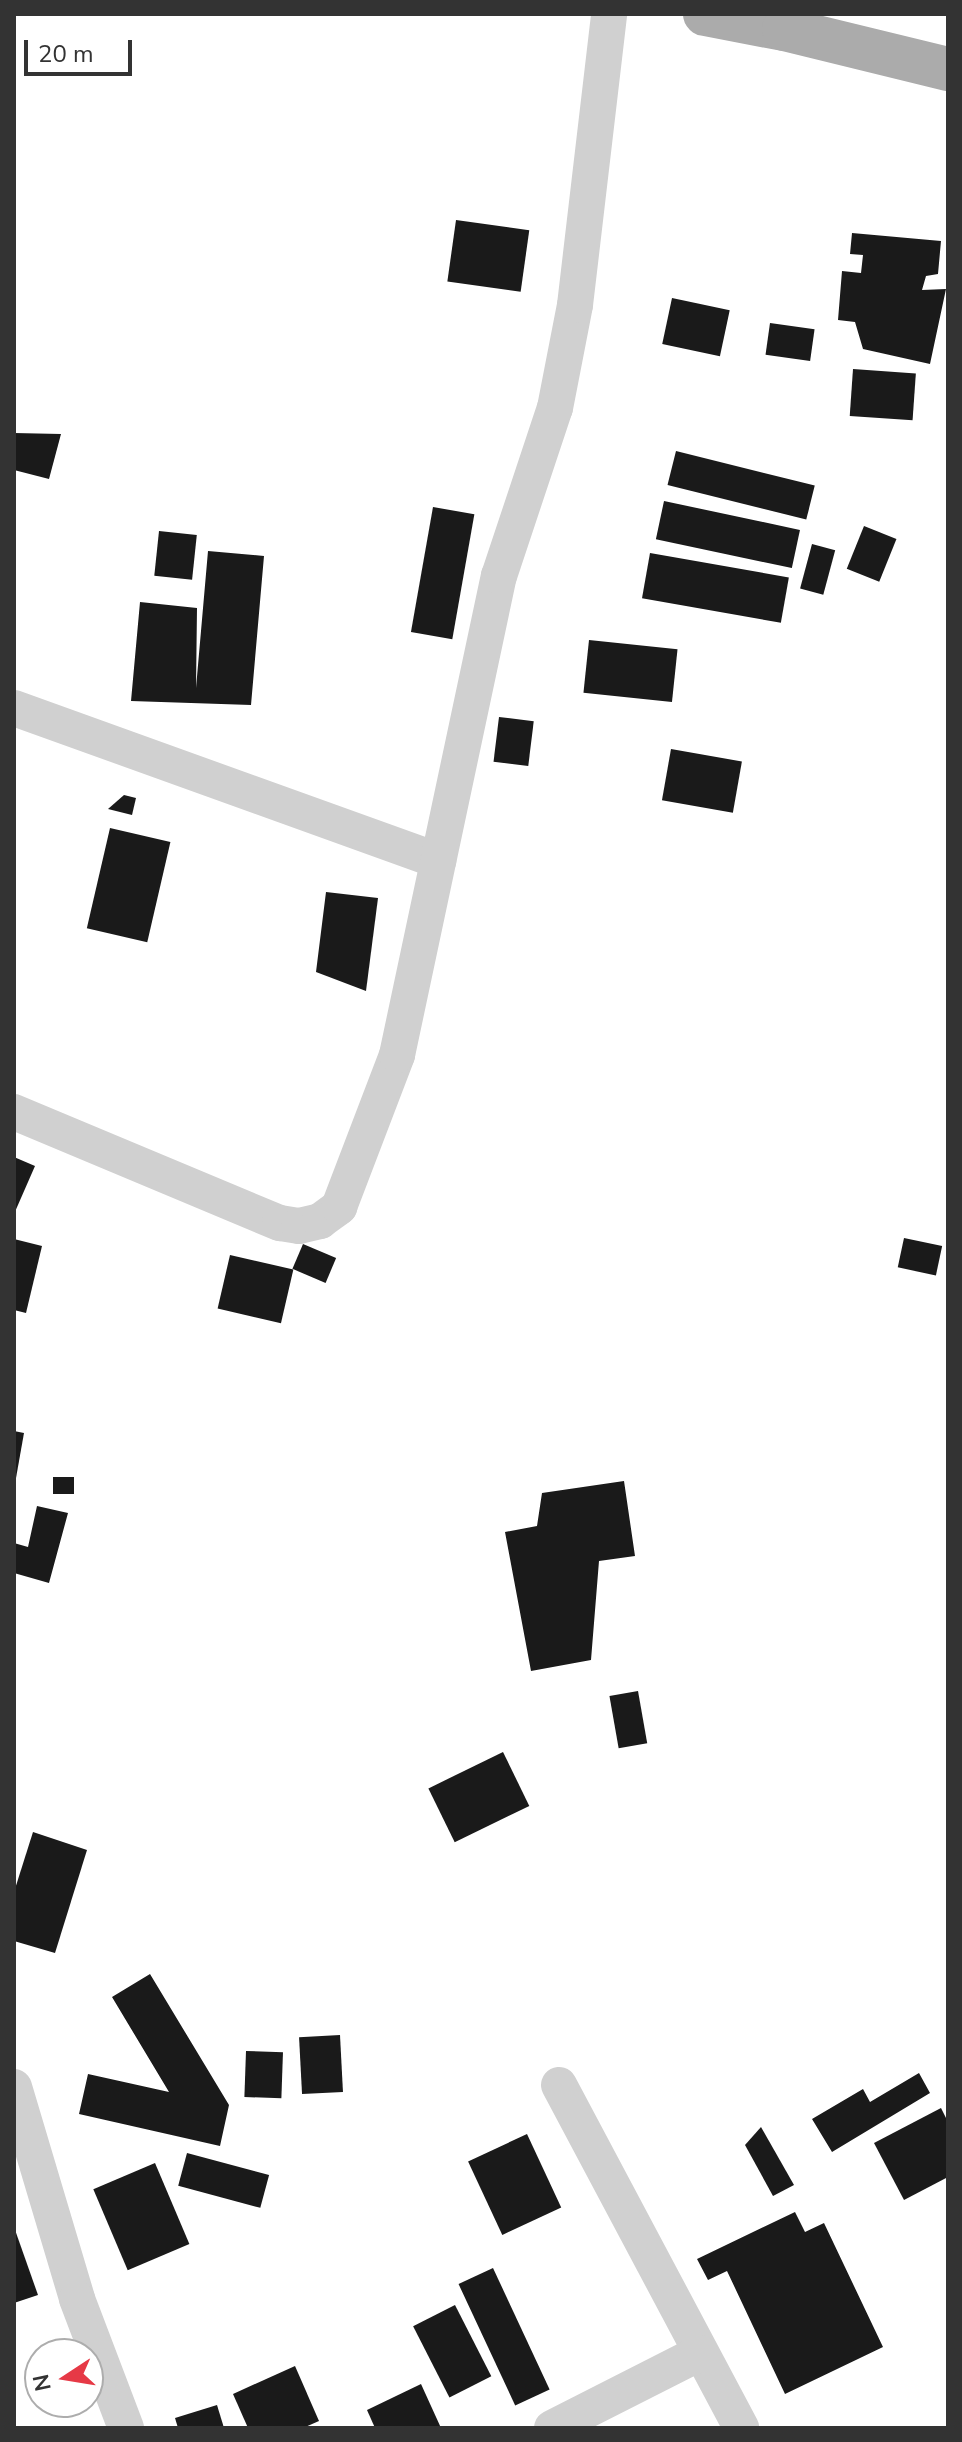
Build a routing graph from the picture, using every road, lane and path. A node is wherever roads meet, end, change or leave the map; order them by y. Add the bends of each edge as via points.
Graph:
1 (609, 14) edge
2 (705, 14) edge
3 (948, 69) edge
4 (14, 708) edge
5 (438, 861) junction
6 (14, 1112) edge
7 (559, 2085) dead end
8 (14, 2087) edge
9 (700, 2353) junction
10 (126, 2428) edge
11 (552, 2428) edge
12 (741, 2428) edge

1 - 5 street via 575,305 555,408 499,576
2 - 3 main road
4 - 5 street
5 - 6 street via 397,1055 339,1207 320,1221 280,1223
7 - 9 street
8 - 10 street via 77,2299
9 - 11 street
9 - 12 street

